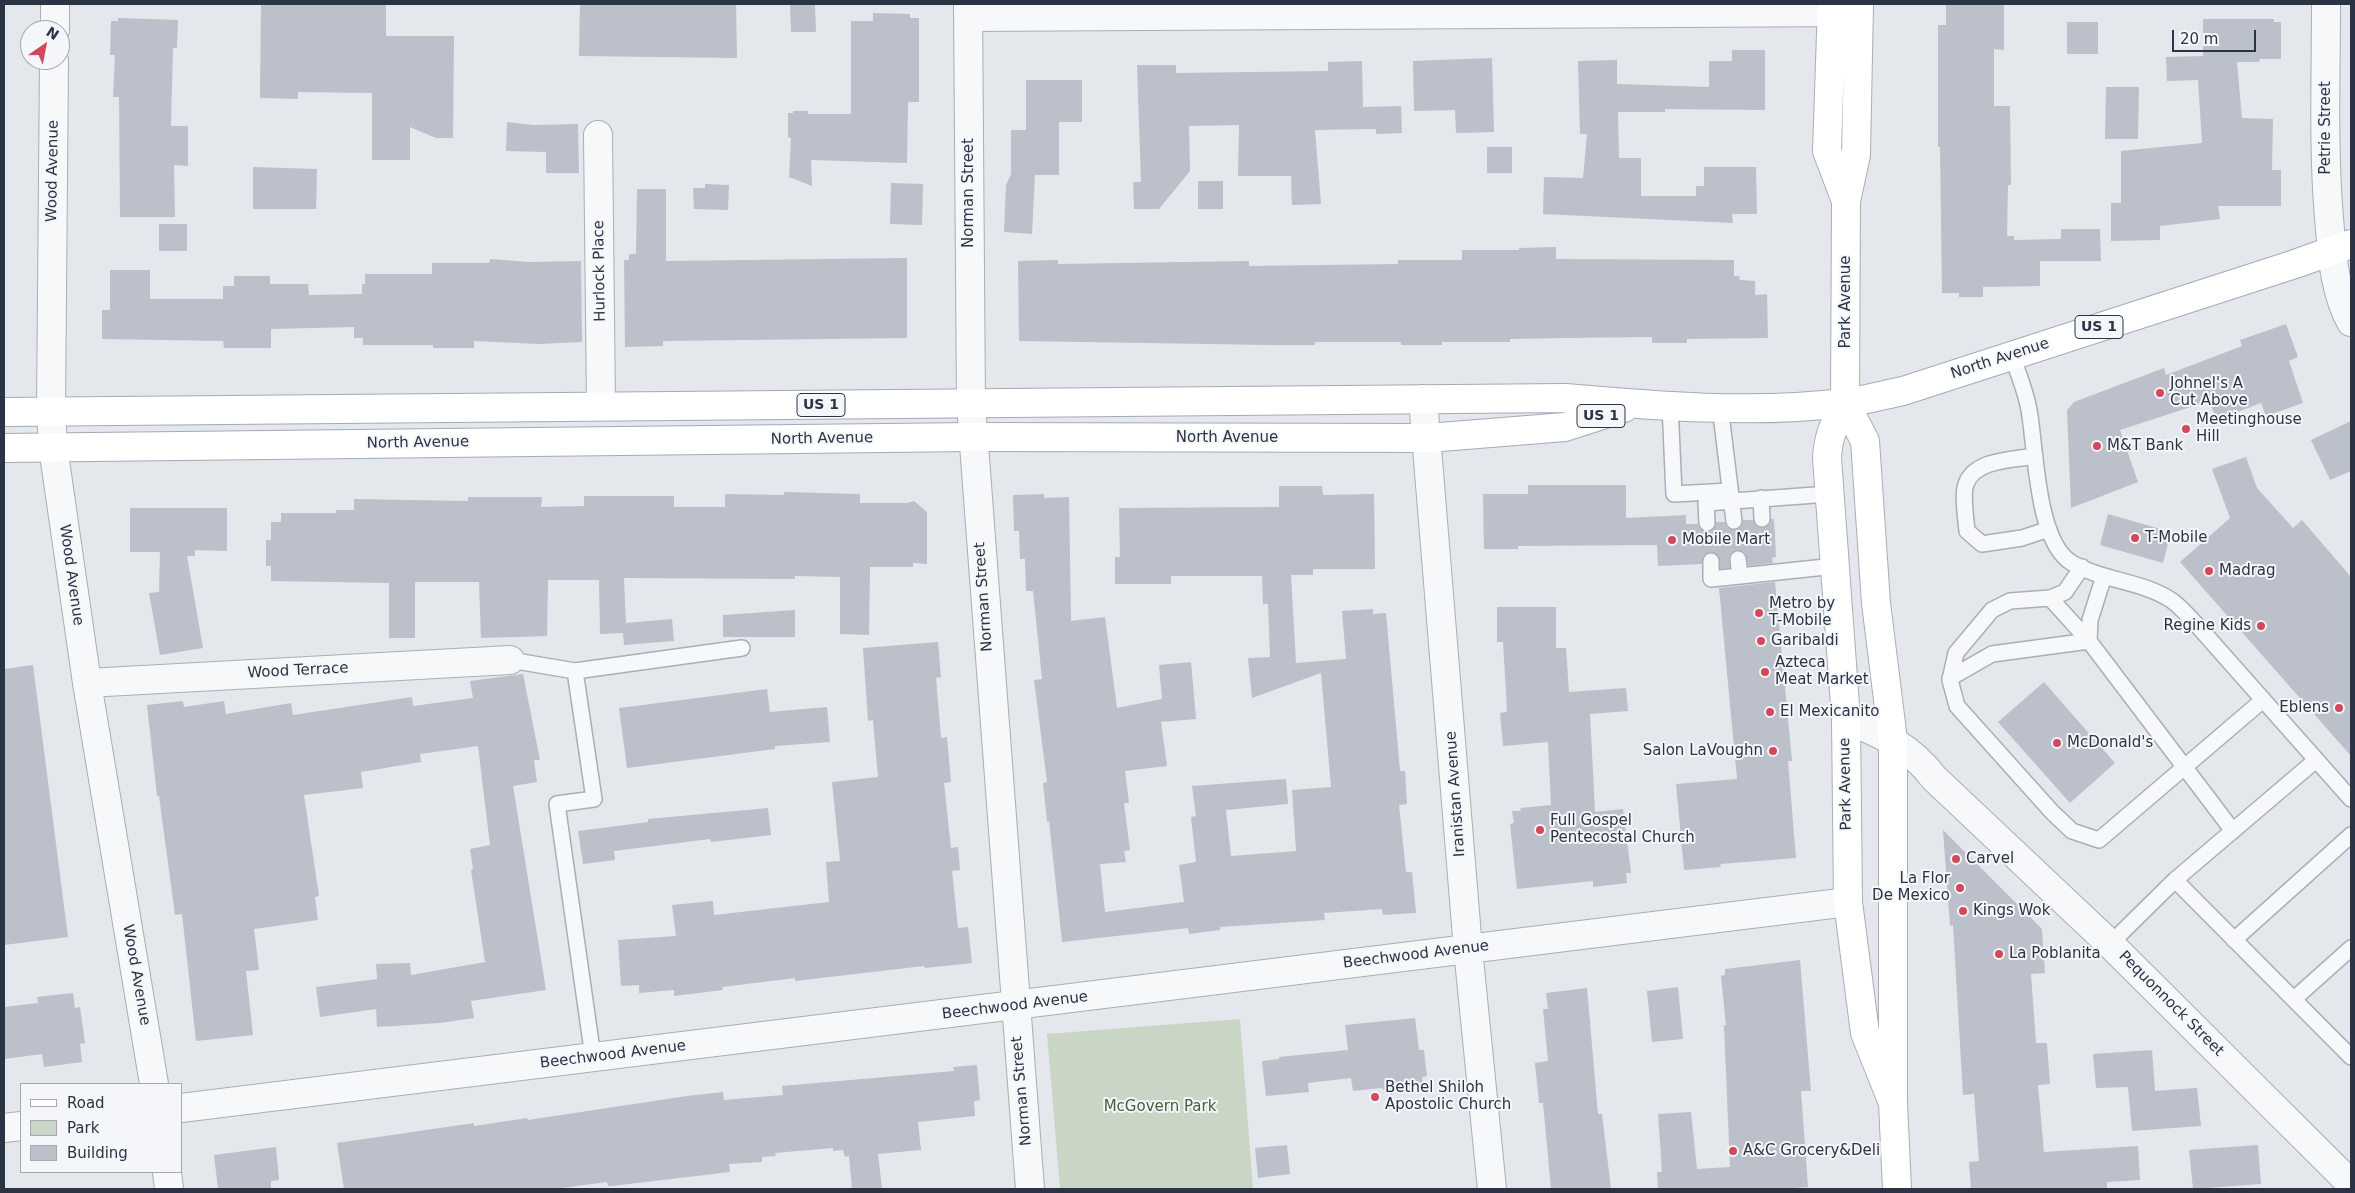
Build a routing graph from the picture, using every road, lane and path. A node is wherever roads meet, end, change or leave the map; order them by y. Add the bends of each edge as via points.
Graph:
1 (55, 4) edge
2 (2326, 4) edge
3 (1832, 8) edge
4 (1859, 8) edge
5 (968, 10) edge
6 (55, 20) edge
7 (54, 70) edge
8 (598, 135) dead end
9 (1846, 201) junction
10 (2341, 247) edge
11 (2351, 322) edge
12 (2012, 356) junction
13 (1424, 399) junction
14 (1845, 403) junction
15 (1637, 404) junction
16 (971, 405) junction
17 (1670, 405) junction
18 (601, 406) junction
19 (1720, 406) junction
20 (51, 411) junction
21 (4, 412) edge
22 (973, 438) junction
23 (1428, 438) junction
24 (53, 447) junction
25 (4, 448) edge
26 (2035, 456) junction
27 (1829, 494) junction
28 (1731, 495) junction
29 (1761, 498) junction
30 (1762, 520) dead end
31 (1734, 521) dead end
32 (1707, 523) dead end
33 (2049, 529) junction
34 (1738, 559) dead end
35 (1711, 561) dead end
36 (1834, 566) junction
37 (2082, 567) junction
38 (1740, 576) junction
39 (2104, 576) junction
40 (2050, 598) junction
41 (2089, 641) junction
42 (742, 648) dead end
43 (510, 660) joint
44 (575, 671) junction
45 (1950, 678) junction
46 (87, 683) junction
47 (2263, 700) junction
48 (1846, 719) junction
49 (1894, 740) junction
50 (2316, 760) junction
51 (2184, 766) junction
52 (2351, 799) edge
53 (2233, 831) junction
54 (2351, 835) edge
55 (2175, 880) junction
56 (1848, 902) junction
57 (2234, 940) junction
58 (2110, 944) junction
59 (2351, 948) edge
60 (1468, 949) junction
61 (2294, 1000) junction
62 (1015, 1006) junction
63 (2351, 1057) edge
64 (593, 1058) junction
65 (154, 1083) edge
66 (1893, 1103) junction
67 (182, 1108) edge
68 (20, 1126) edge
69 (4, 1128) edge
70 (167, 1173) edge
71 (2351, 1184) edge
72 (170, 1189) edge
73 (1030, 1189) edge
74 (1492, 1189) edge
75 (1897, 1189) edge

1 - 6 street
2 - 10 street, Petrie Street via 2325,165
3 - 4 street
3 - 5 street
3 - 9 main road, Park Avenue via 1827,151
4 - 9 main road, Park Avenue via 1856,155
5 - 16 street, Norman Street
7 - 20 street, Wood Avenue
8 - 18 street, Hurlock Place
9 - 14 main road, Park Avenue
10 - 11 street, Petrie Street via 2342,301
10 - 12 main road, North Avenue / US 1
12 - 14 main road, North Avenue / US 1 via 1903,391
12 - 26 lane via 2029,408
13 - 15 main road, North Avenue / US 1 via 1565,398
13 - 16 main road, North Avenue / US 1
13 - 23 street, Iranistan Avenue
14 - 19 main road, North Avenue / US 1 via 1790,408
14 - 27 main road, Park Avenue via 1831,429 1828,443
14 - 49 main road, Park Avenue via 1865,441 1876,603
15 - 17 main road, North Avenue / US 1
15 - 23 main road, North Avenue / US 1 via 1565,427
16 - 18 main road, North Avenue / US 1
16 - 22 street, Norman Street
17 - 19 main road, North Avenue / US 1
17 - 28 lane via 1674,494
18 - 20 main road, North Avenue / US 1
19 - 28 lane
20 - 21 main road, North Avenue / US 1
20 - 24 street, Wood Avenue
22 - 23 main road, North Avenue / US 1
22 - 24 main road, North Avenue / US 1
22 - 62 street, Norman Street
23 - 60 street, Iranistan Avenue
24 - 25 main road, North Avenue / US 1
24 - 46 street, Wood Avenue
26 - 33 lane via 2043,515
26 - 33 lane via 1987,464 1974,472 1965,485 1967,531 1982,544 2022,538
27 - 29 lane
27 - 36 main road, Park Avenue
28 - 29 lane
28 - 31 lane
28 - 32 lane via 1706,503
29 - 30 lane
33 - 37 lane via 2054,542 2070,562
34 - 38 lane
35 - 38 lane via 1711,579
36 - 38 lane via 1766,565
36 - 48 main road, Park Avenue
37 - 39 lane
37 - 40 lane via 2065,592
39 - 41 lane via 2090,620
39 - 47 lane via 2172,601
40 - 41 lane
40 - 45 lane via 2010,601 1992,610 1956,653
41 - 45 lane via 1992,654
41 - 51 lane
42 - 44 lane
43 - 44 lane
43 - 46 street, Wood Terrace
44 - 64 lane via 594,799 557,804
45 - 51 lane via 1957,706 2072,831 2099,840
46 - 65 street, Wood Avenue
47 - 50 lane
47 - 51 lane
48 - 49 street, Pequonnock Street
48 - 56 main road, Park Avenue
49 - 58 street, Pequonnock Street via 1923,763 1934,778
49 - 66 main road, Park Avenue
50 - 52 lane
50 - 53 lane
51 - 53 lane
53 - 55 lane
54 - 57 lane
55 - 57 lane
55 - 58 lane
56 - 60 street, Beechwood Avenue
56 - 66 main road, Park Avenue via 1865,1033
57 - 61 lane
58 - 71 street, Pequonnock Street
59 - 61 lane
60 - 62 street, Beechwood Avenue
60 - 74 street, Iranistan Avenue
61 - 63 lane
62 - 64 street, Beechwood Avenue
62 - 73 street, Norman Street
64 - 67 street, Beechwood Avenue
66 - 75 main road, Park Avenue
68 - 69 street
70 - 72 street

